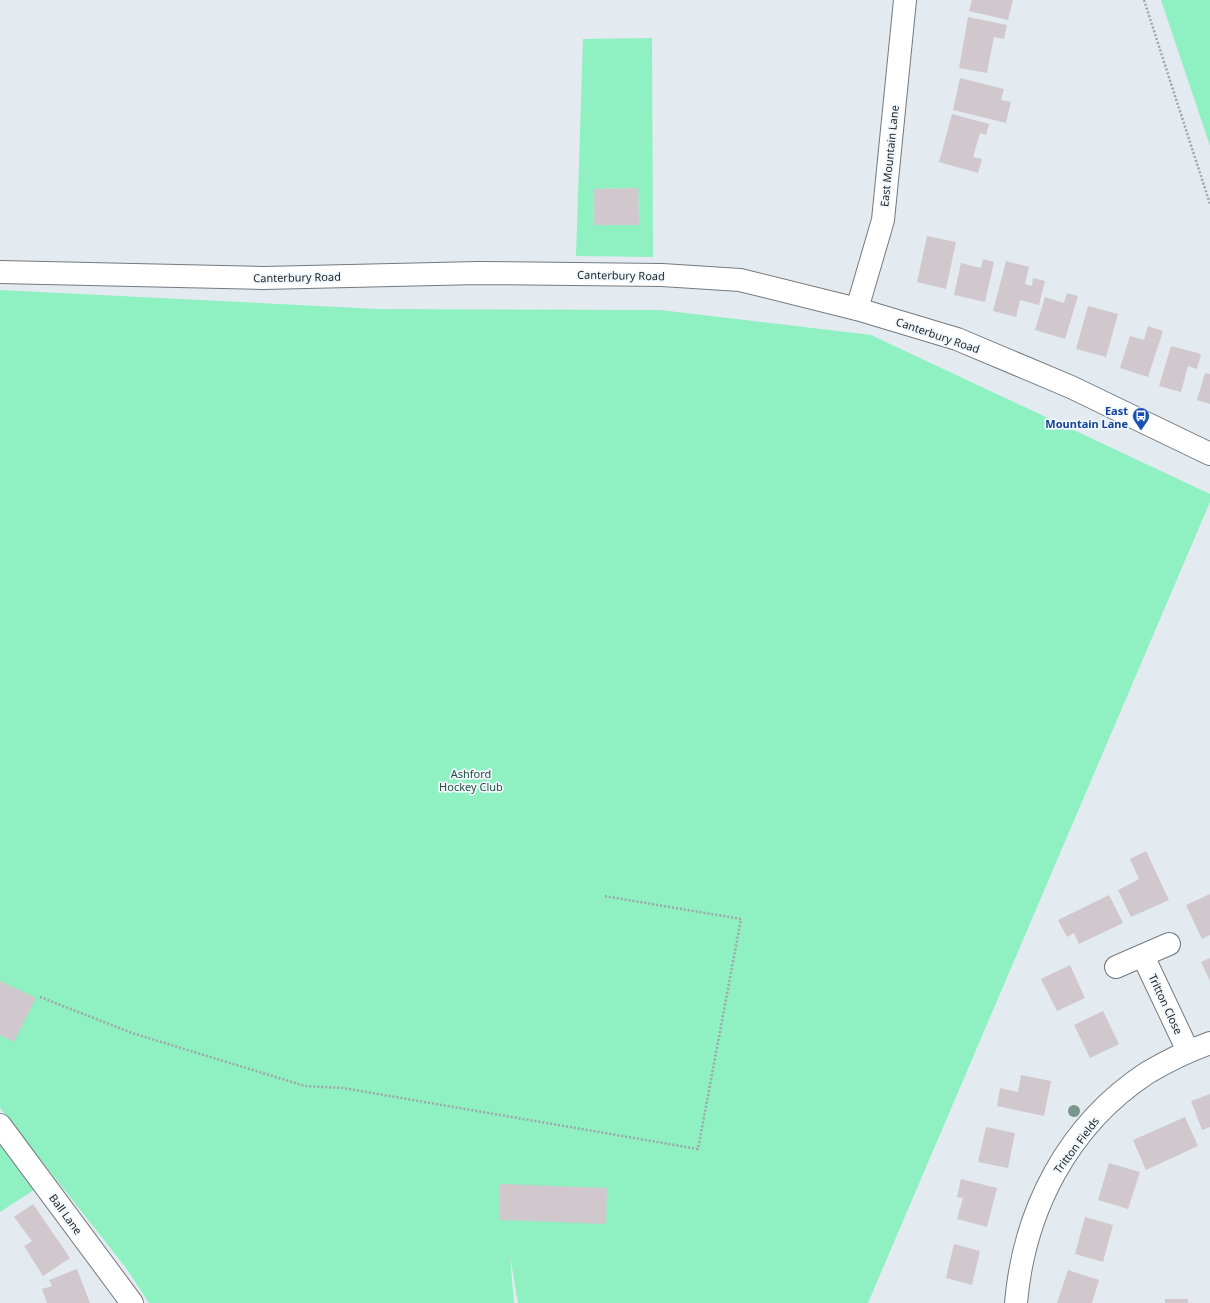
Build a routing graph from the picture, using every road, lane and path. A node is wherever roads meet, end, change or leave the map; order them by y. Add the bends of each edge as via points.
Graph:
1 (905, 0) edge
2 (1144, 0) edge
3 (1210, 204) edge
4 (0, 272) edge
5 (857, 309) junction
6 (1210, 454) edge
7 (604, 896) dead end
8 (1169, 944) dead end
9 (1143, 956) junction
10 (1116, 967) dead end
11 (40, 997) dead end
12 (1210, 1043) edge
13 (1188, 1051) junction
14 (0, 1125) edge
15 (132, 1303) edge
16 (1016, 1303) edge

1 - 5 main road, East Mountain Lane via 883,220
2 - 3 path
4 - 5 main road, Canterbury Road via 262,278 479,273 662,275 740,280
5 - 6 main road, Canterbury Road via 957,339 1071,387
7 - 11 path via 741,919 698,1149 343,1088 305,1086 132,1033
8 - 9 main road
9 - 10 main road
9 - 13 main road, Tritton Close
12 - 13 main road, Tritton Fields
13 - 16 main road, Tritton Fields via 1127,1088 1086,1129 1069,1152 1048,1184 1036,1209 1022,1256
14 - 15 main road, Ball Lane

